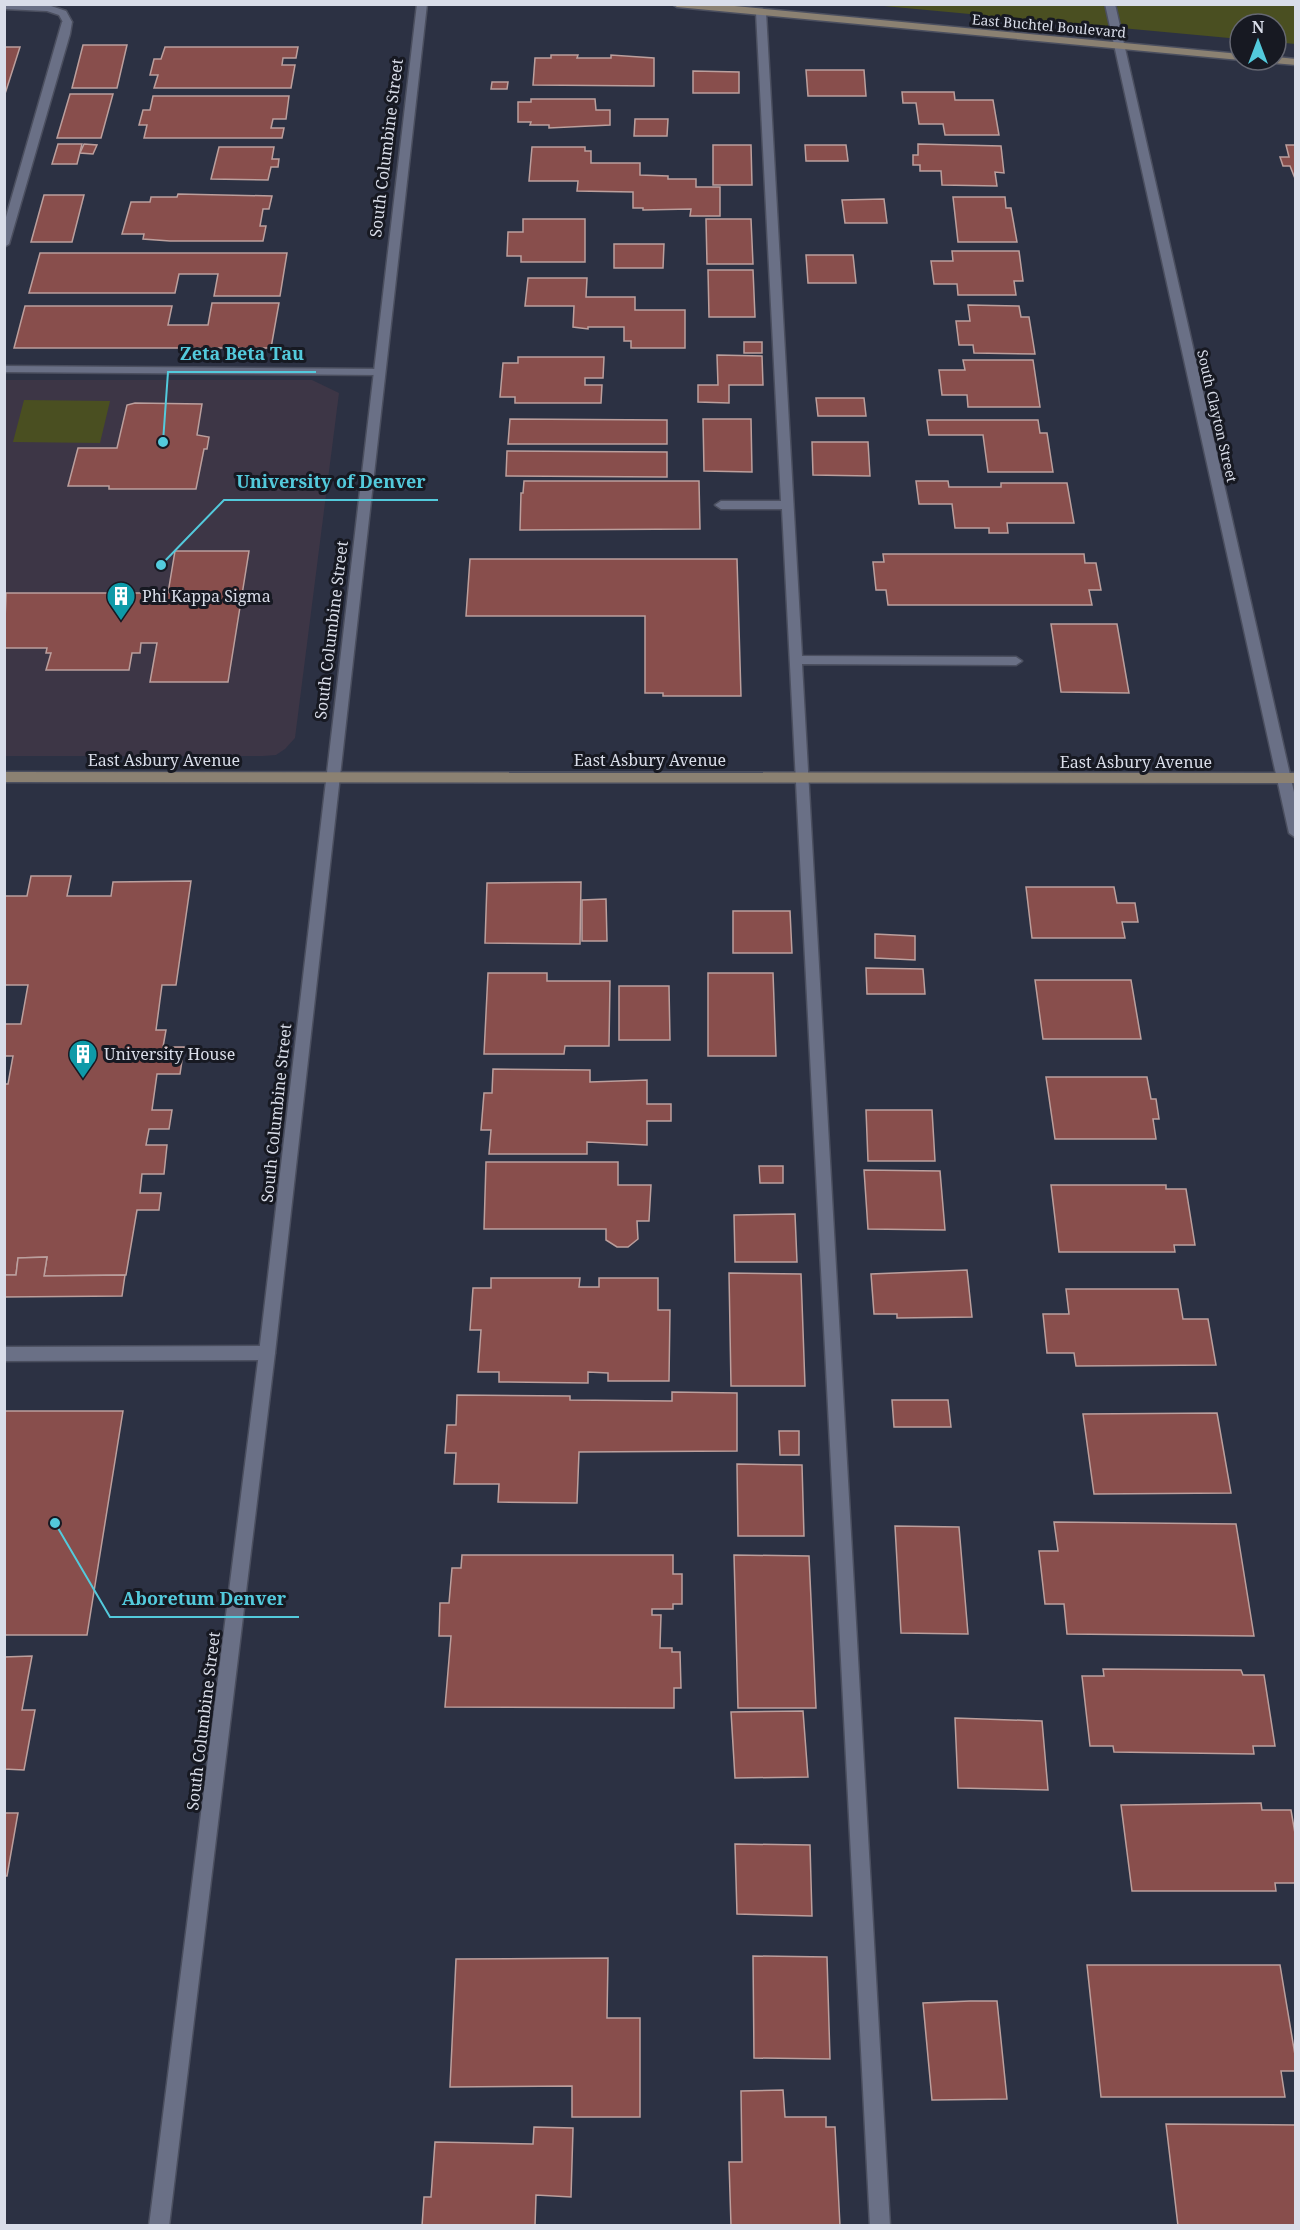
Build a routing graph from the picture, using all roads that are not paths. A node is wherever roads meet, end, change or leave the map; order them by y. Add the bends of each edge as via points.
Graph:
1 (422, 4) edge
2 (677, 4) edge
3 (1110, 4) edge
4 (4, 6) edge
5 (761, 12) junction
6 (1119, 46) junction
7 (1228, 56) edge
8 (4, 244) edge
9 (4, 369) edge
10 (379, 372) junction
11 (721, 505) dead end
12 (789, 505) junction
13 (797, 660) junction
14 (1016, 662) dead end
15 (4, 777) edge
16 (332, 777) junction
17 (804, 777) junction
18 (1289, 778) edge
19 (1296, 833) edge
20 (267, 1353) junction
21 (4, 1354) edge
22 (159, 2226) edge
23 (880, 2226) edge

1 - 10 street, South Columbine Street
2 - 5 street, East Buchtel Boulevard
3 - 6 street, South Clayton Street
4 - 8 street via 48,8 63,13 67,22
5 - 6 street, East Buchtel Boulevard
5 - 12 street
6 - 7 street, East Buchtel Boulevard
6 - 18 street, South Clayton Street
9 - 10 street
10 - 16 street, South Columbine Street
11 - 12 street
12 - 13 street
13 - 14 street
13 - 17 street
15 - 16 street, East Asbury Avenue
16 - 17 street, East Asbury Avenue
16 - 20 street, South Columbine Street
17 - 18 street, East Asbury Avenue
17 - 23 street
18 - 19 street, South Clayton Street
20 - 21 street
20 - 22 street, South Columbine Street

